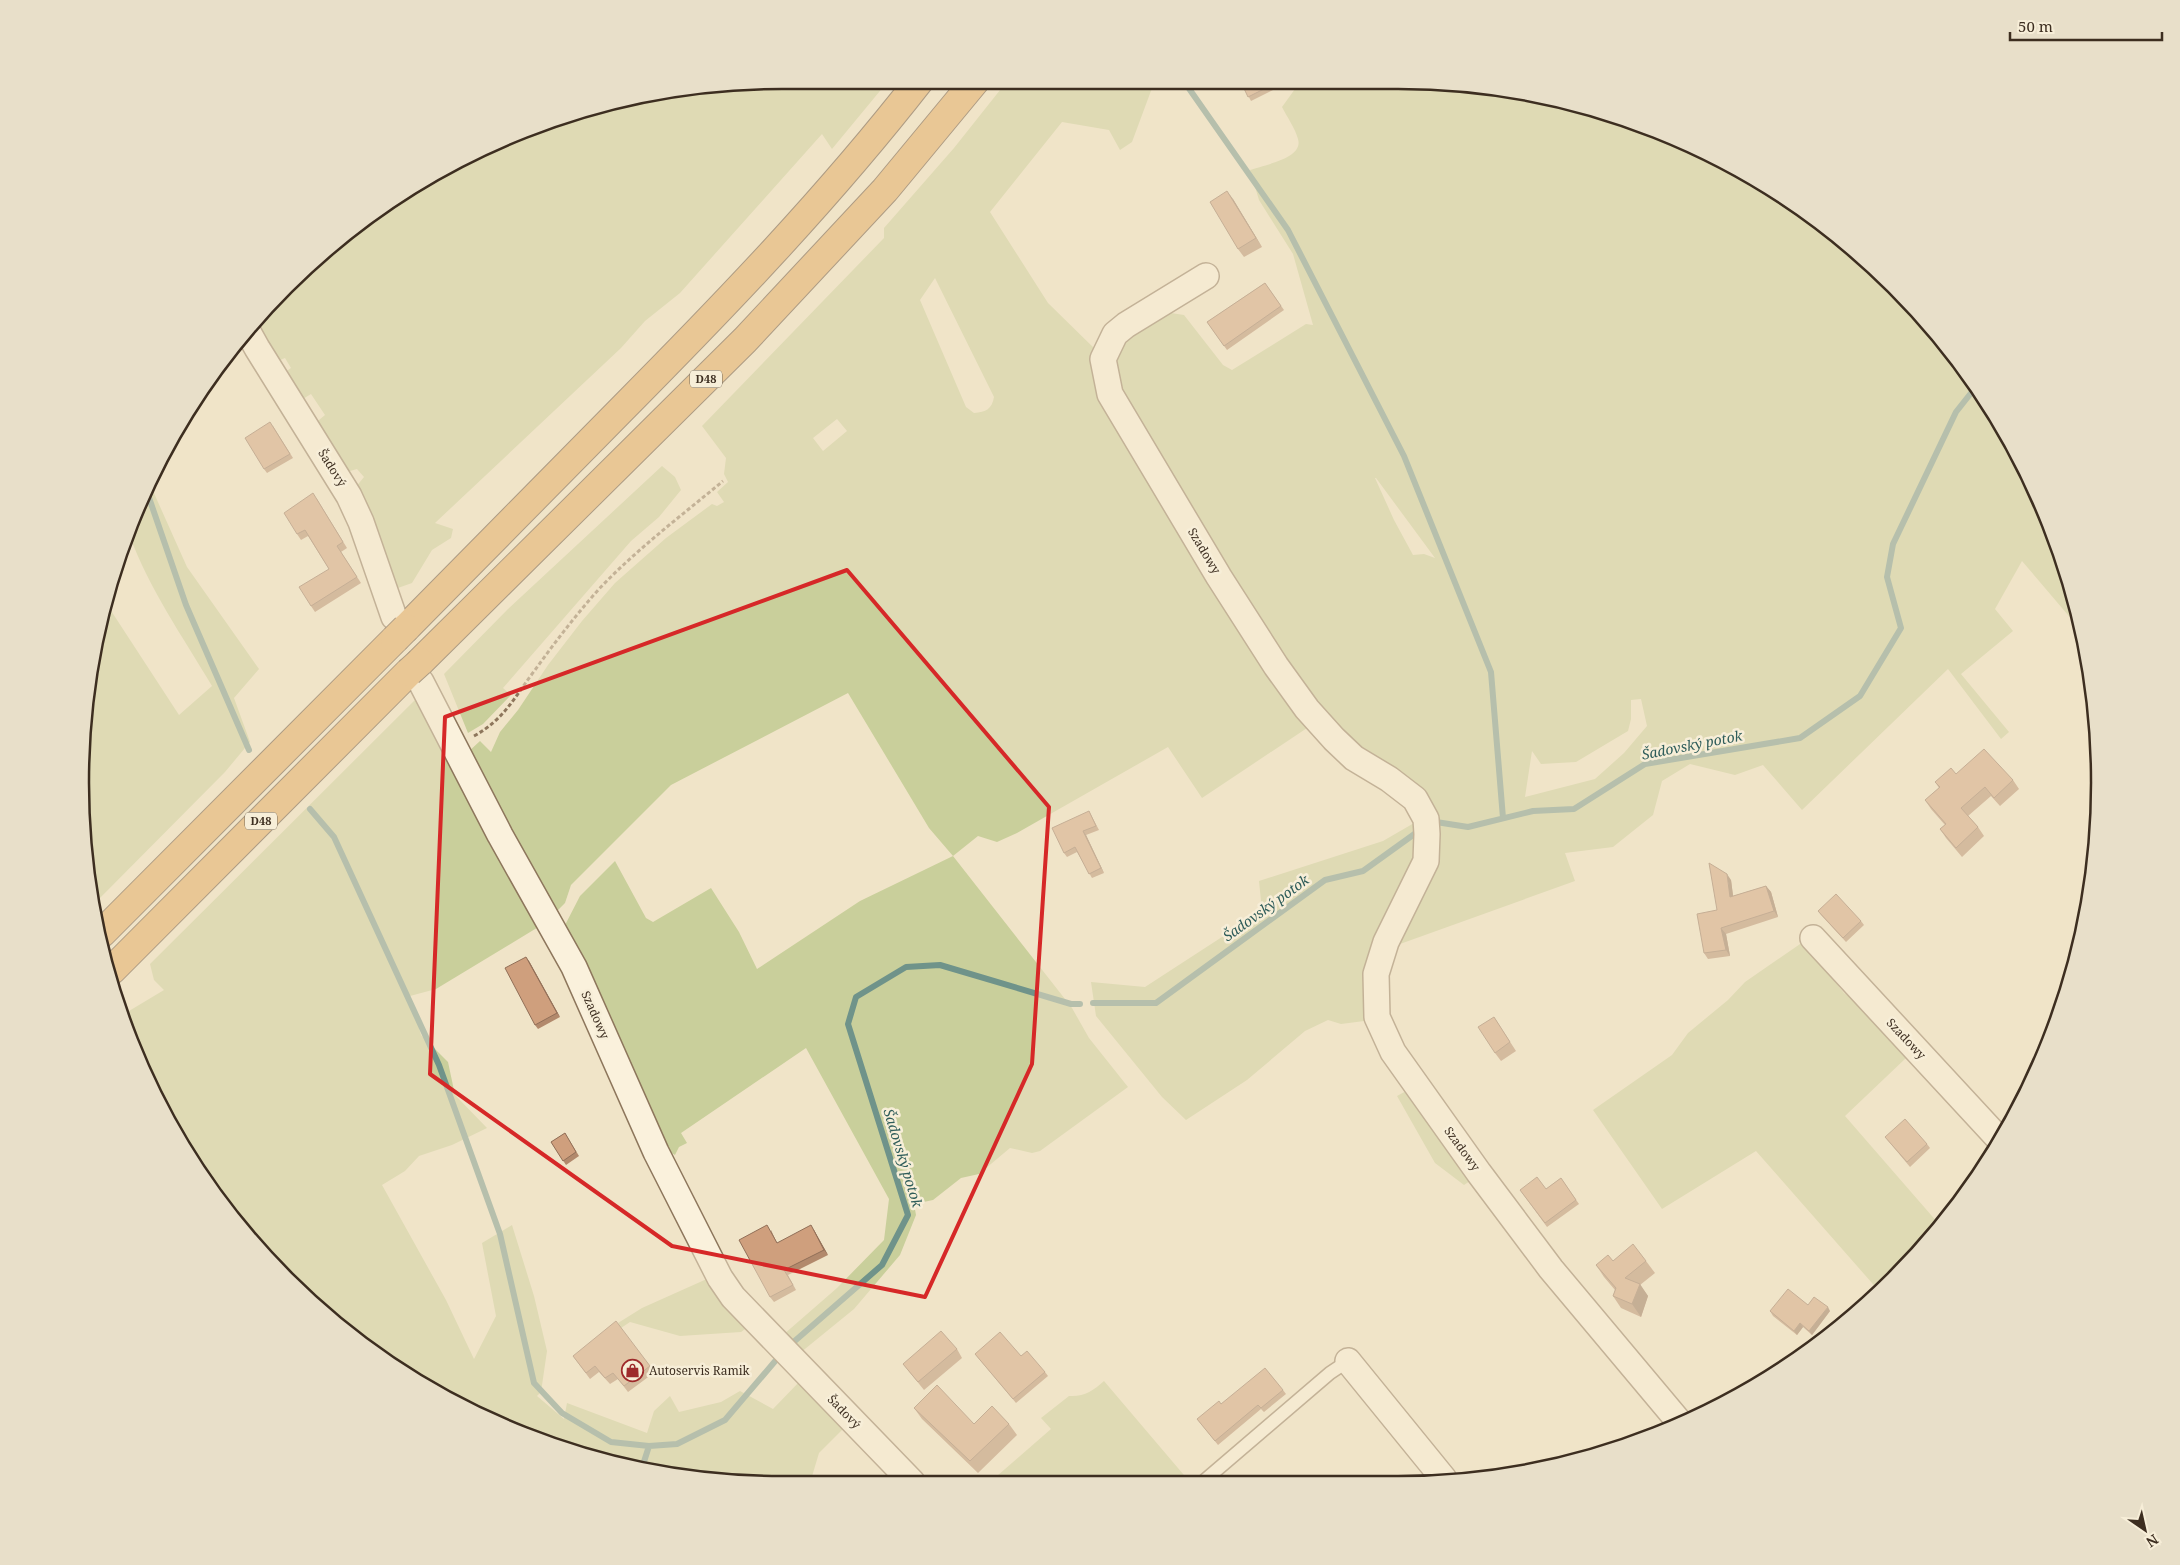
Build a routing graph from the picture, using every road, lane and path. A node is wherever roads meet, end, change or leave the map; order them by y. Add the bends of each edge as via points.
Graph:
1 (912, 89) edge
2 (969, 89) edge
3 (1206, 276) dead end
4 (251, 337) edge
5 (723, 482) dead end
6 (398, 628) junction
7 (417, 672) junction
8 (454, 747) junction
9 (105, 930) edge
10 (1814, 938) dead end
11 (114, 968) edge
12 (1995, 1134) edge
13 (776, 1341) joint
14 (1348, 1361) joint
15 (1676, 1417) edge
16 (1441, 1475) edge
17 (906, 1476) edge
18 (1210, 1476) edge

1 - 6 highway, D48 via 820,200 717,313
2 - 7 highway, D48 via 885,190 745,340
3 - 15 street, Szadowy via 1115,334 1103,359 1110,394 1219,578 1308,709 1354,758 1415,799 1426,827 1426,861 1386,942 1376,974 1377,1017 1393,1052 1484,1180 1551,1269
4 - 6 street, Šadový via 349,496
5 - 8 path via 642,547 600,589 559,637 507,710 491,725
6 - 9 highway, D48
7 - 8 street, Szadowy
7 - 11 highway, D48
8 - 13 street, Szadowy via 574,968 656,1152 720,1278 733,1297
10 - 12 street, Szadowy
13 - 17 street, Šadový
14 - 16 street
14 - 18 lane

